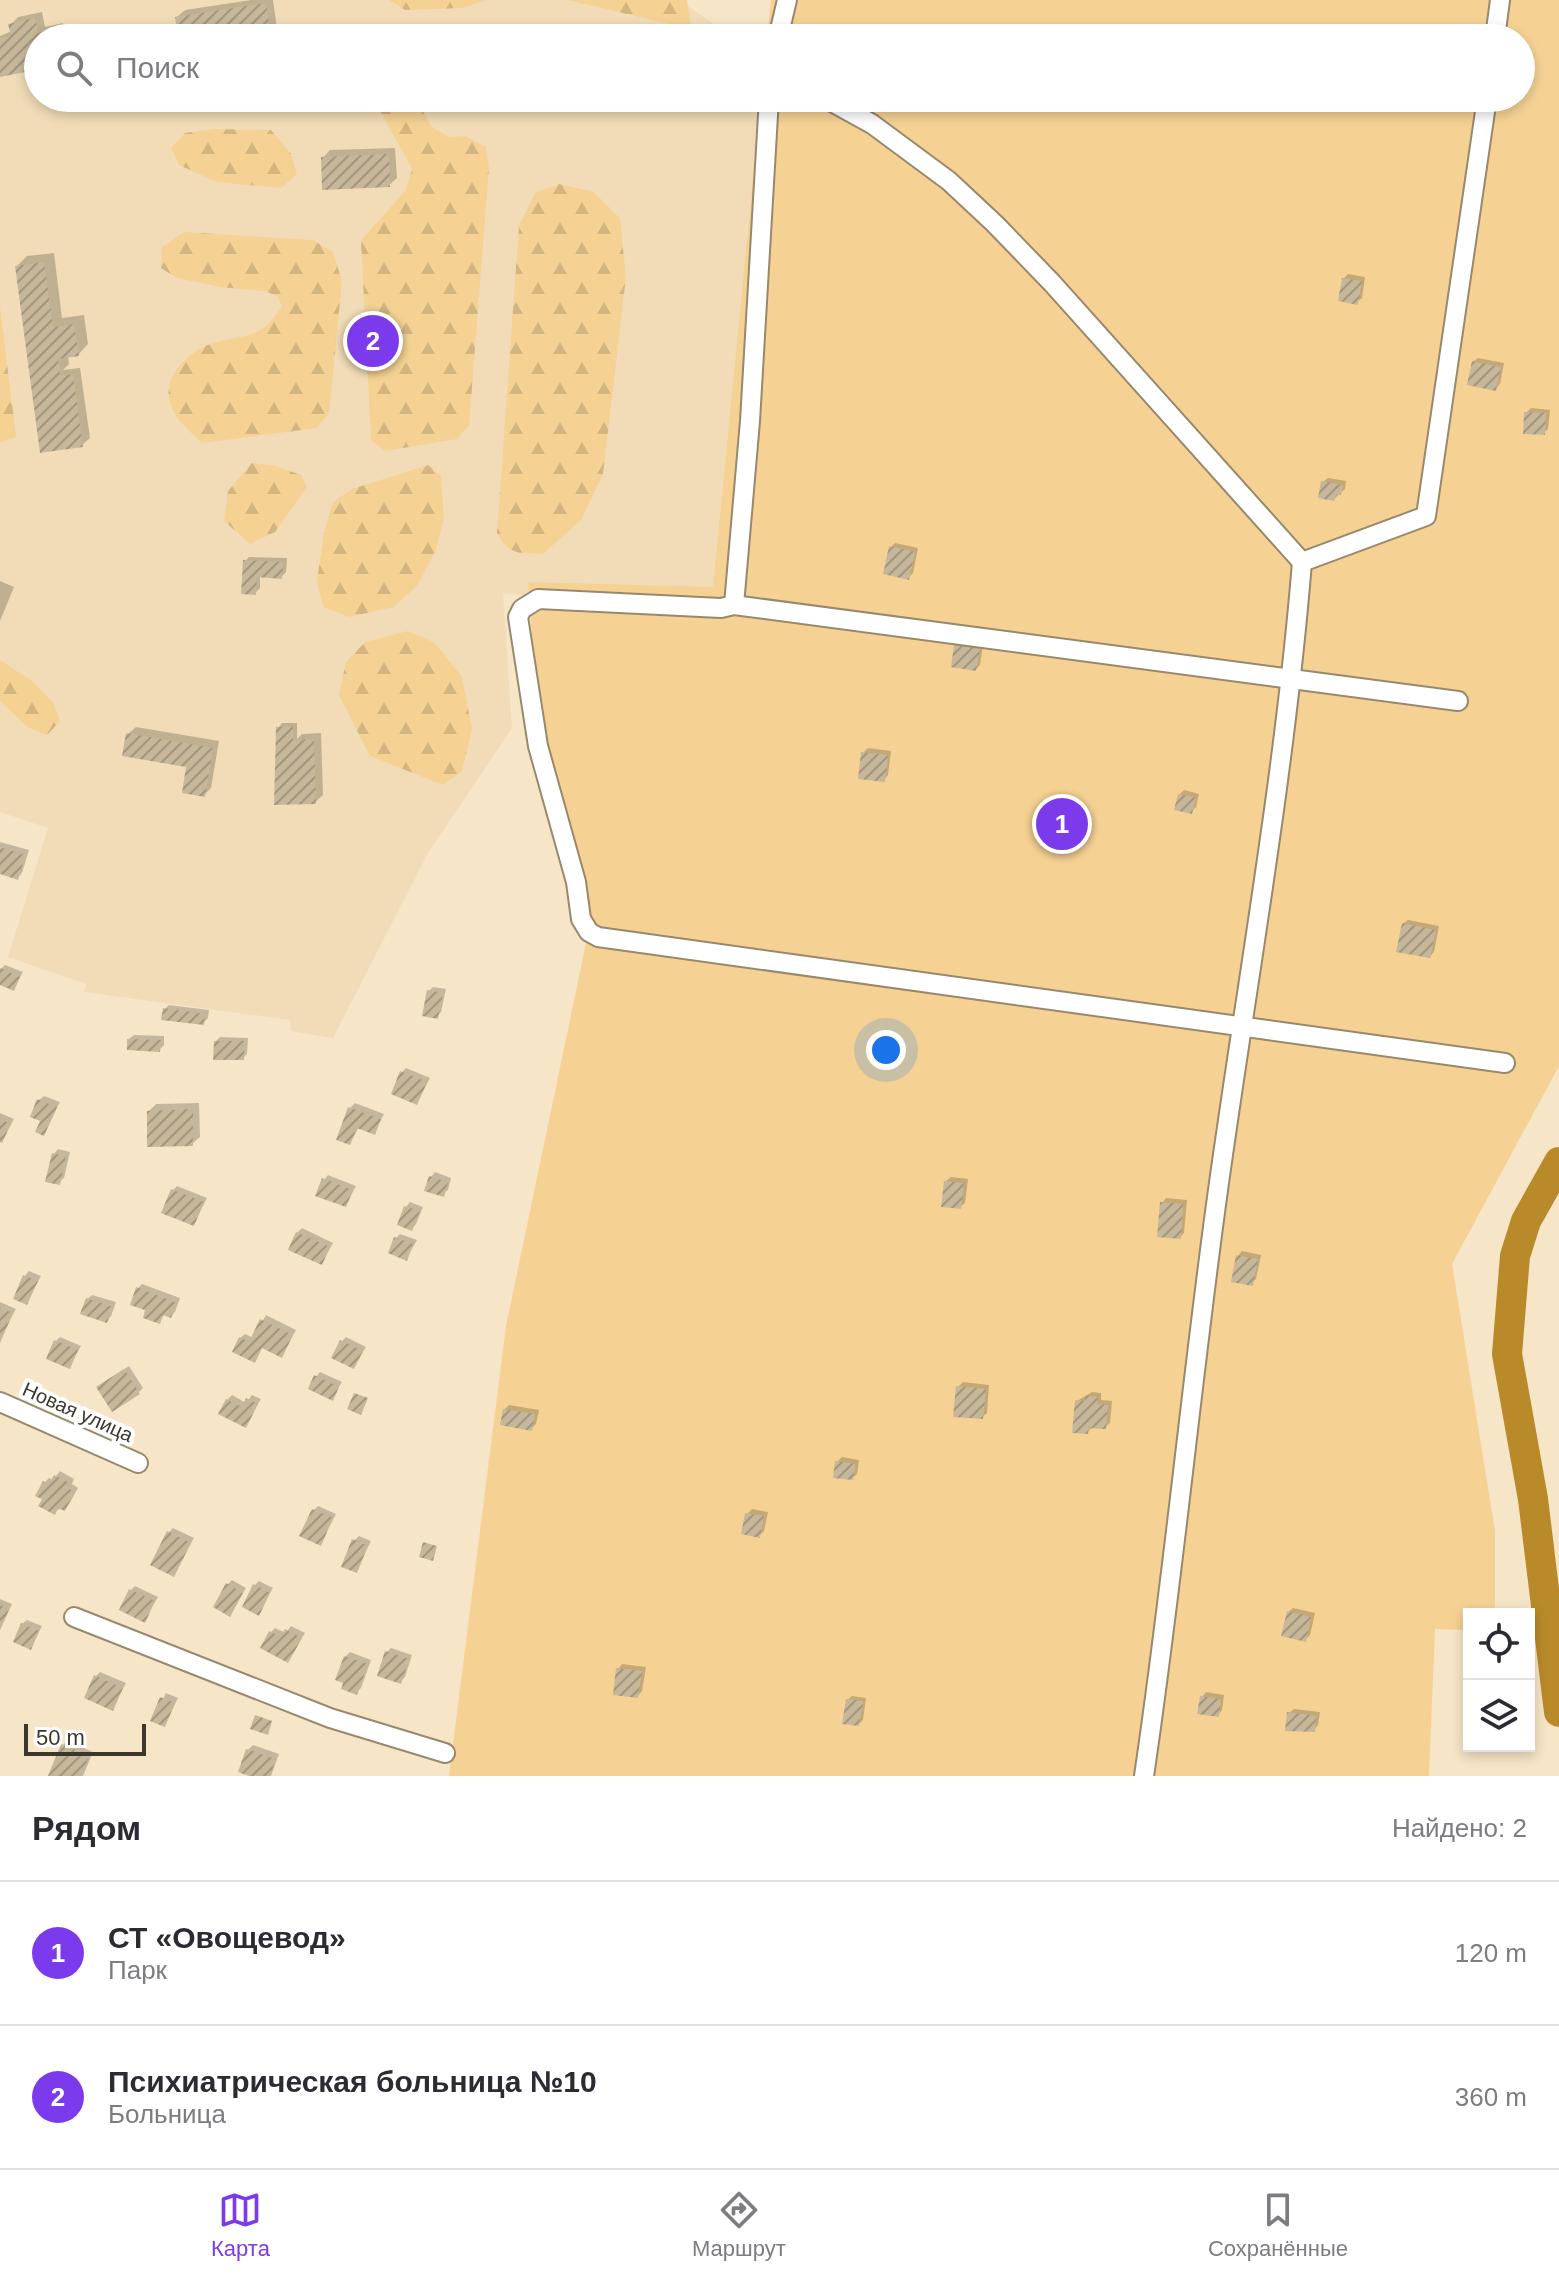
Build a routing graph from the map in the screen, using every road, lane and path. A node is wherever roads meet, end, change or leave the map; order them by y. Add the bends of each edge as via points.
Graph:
1 (787, 0) edge
2 (1500, 0) edge
3 (781, 24) edge
4 (1497, 24) edge
5 (768, 112) edge
6 (850, 112) edge
7 (1485, 112) edge
8 (1302, 562) junction
9 (734, 605) junction
10 (1292, 681) junction
11 (1458, 701) dead end
12 (1241, 1027) junction
13 (1505, 1063) dead end
14 (0, 1402) edge
15 (138, 1463) dead end
16 (74, 1617) dead end
17 (445, 1753) dead end
18 (1144, 1776) edge

1 - 3 street
2 - 4 street
5 - 9 street
6 - 8 street via 949,181 995,224
7 - 8 street via 1426,516
8 - 10 street
9 - 10 street
9 - 12 street via 538,599 518,617 538,746 576,882 581,919 589,932
10 - 11 street
10 - 12 street
12 - 13 street
12 - 18 street
14 - 15 street, Новая улица
16 - 17 street via 330,1718

